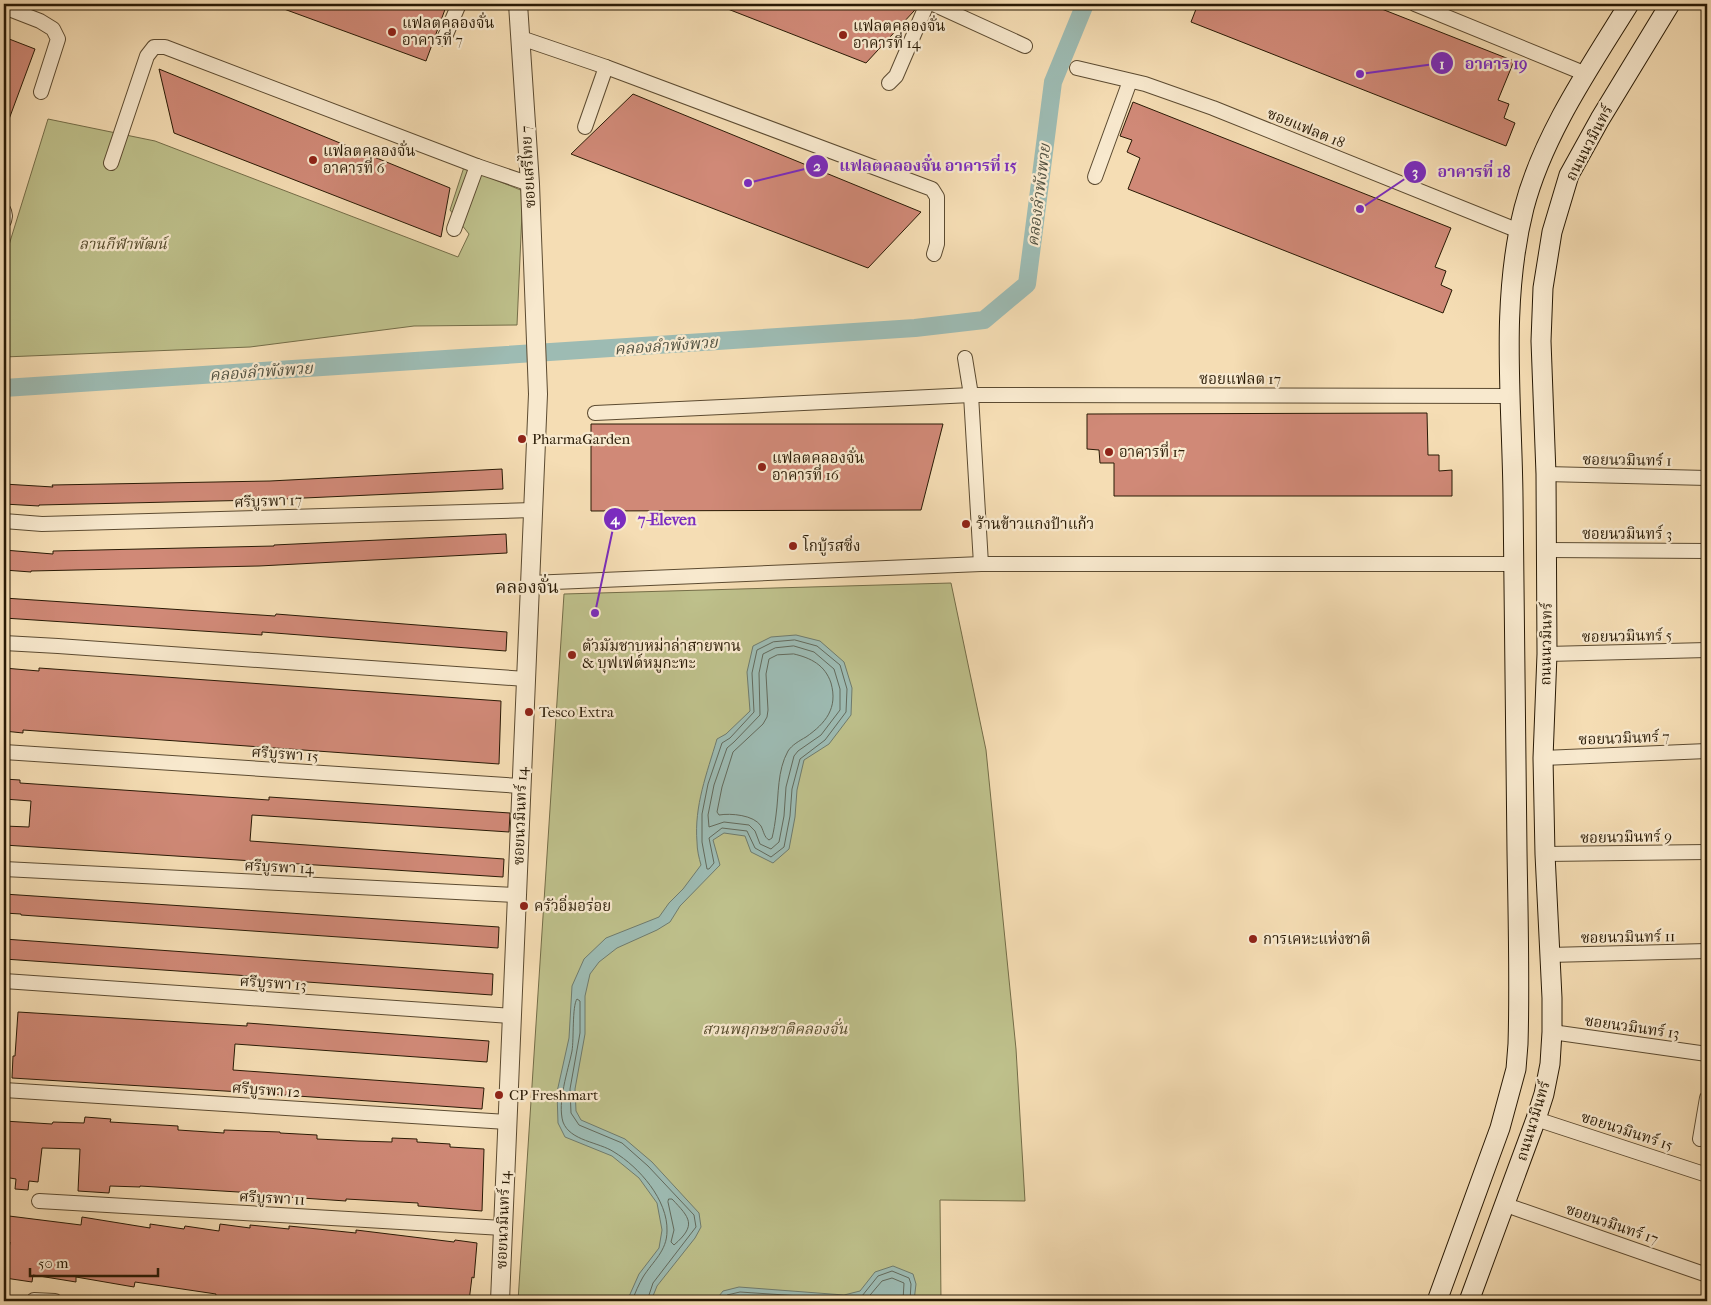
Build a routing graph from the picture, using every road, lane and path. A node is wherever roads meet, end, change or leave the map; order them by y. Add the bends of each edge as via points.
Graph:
1 (459, 4) edge
2 (518, 4) edge
3 (927, 4) edge
4 (933, 4) edge
5 (1415, 4) edge
6 (1629, 4) edge
7 (1670, 4) edge
8 (4, 7) edge
9 (521, 38) junction
10 (444, 39) dead end
11 (1025, 46) dead end
12 (606, 67) junction
13 (1077, 68) dead end
14 (1586, 74) junction
15 (1130, 81) junction
16 (889, 83) dead end
17 (42, 92) dead end
18 (585, 127) dead end
19 (111, 163) dead end
20 (477, 166) junction
21 (1095, 177) dead end
22 (530, 184) junction
23 (4, 211) edge
24 (4, 221) edge
25 (454, 229) dead end
26 (1519, 231) junction
27 (934, 254) dead end
28 (536, 330) joint
29 (965, 358) dead end
30 (971, 395) junction
31 (1510, 396) junction
32 (595, 413) dead end
33 (1546, 474) junction
34 (1707, 478) edge
35 (533, 510) junction
36 (4, 521) edge
37 (1547, 550) junction
38 (1707, 551) edge
39 (981, 564) junction
40 (1514, 564) junction
41 (530, 583) junction
42 (4, 643) edge
43 (1707, 650) edge
44 (1547, 654) junction
45 (526, 679) junction
46 (1707, 751) edge
47 (6, 752) edge
48 (1543, 758) junction
49 (521, 786) junction
50 (1707, 852) edge
51 (1545, 854) junction
52 (4, 869) edge
53 (517, 895) junction
54 (1707, 951) edge
55 (1549, 955) junction
56 (4, 981) edge
57 (512, 1016) junction
58 (1552, 1032) junction
59 (1707, 1054) edge
60 (4, 1090) edge
61 (1707, 1098) edge
62 (1536, 1119) junction
63 (507, 1122) junction
64 (1700, 1139) dead end
65 (1707, 1175) edge
66 (38, 1200) dead end
67 (1506, 1204) junction
68 (503, 1228) junction
69 (1707, 1275) edge
70 (34, 1300) dead end
71 (55, 1301) edge
72 (500, 1301) edge
73 (1438, 1301) edge
74 (1470, 1301) edge

1 - 10 street
2 - 9 street, ซอยเสรีไทย 7
3 - 16 street via 896,76
4 - 11 street
5 - 14 street
6 - 14 main road, ถนนนวมินทร์
7 - 33 main road, ถนนนวมินทร์ via 1569,175 1552,232 1543,288 1541,341
8 - 17 street via 40,21 52,29 58,39
9 - 12 street
9 - 22 street, ซอยเสรีไทย 7
12 - 18 street
12 - 27 street via 932,189 937,197
13 - 15 street, ซอยแฟลต 18
14 - 26 main road, ถนนนวมินทร์ via 1539,166
15 - 21 street
15 - 26 street, ซอยแฟลต 18 via 1213,108
19 - 20 street via 147,56 154,47 165,47
20 - 22 street
20 - 25 street
22 - 28 street, ซอยเสรีไทย 7
23 - 24 street
26 - 31 main road, ถนนนวมินทร์ via 1511,288
28 - 35 street, ซอยนวมินทร์ 14 via 538,394
29 - 30 street
30 - 31 street, ซอยแฟลต 17
30 - 32 street, ซอยแฟลต 17
30 - 39 street
31 - 40 main road, ถนนนวมินทร์
33 - 34 street, ซอยนวมินทร์ 1
33 - 37 main road, ถนนนวมินทร์
35 - 36 street, ศรีบูรพา 17 via 35,524
35 - 41 street, ซอยนวมินทร์ 14
37 - 38 street, ซอยนวมินทร์ 3
37 - 44 main road, ถนนนวมินทร์
39 - 40 street
39 - 41 street
40 - 73 main road, ถนนนวมินทร์ via 1519,1017 1516,1069 1500,1128
41 - 45 street, ซอยนวมินทร์ 14
42 - 45 street
43 - 44 street, ซอยนวมินทร์ 5
44 - 48 main road, ถนนนวมินทร์
45 - 49 street, ซอยนวมินทร์ 14
46 - 48 street, ซอยนวมินทร์ 7
47 - 49 street, ศรีบูรพา 15
48 - 51 main road, ถนนนวมินทร์
49 - 53 street, ซอยนวมินทร์ 14
50 - 51 street, ซอยนวมินทร์ 9
51 - 55 main road, ถนนนวมินทร์
52 - 53 street, ศรีบูรพา 14
53 - 57 street, ซอยนวมินทร์ 14
54 - 55 street, ซอยนวมินทร์ 11
55 - 58 main road, ถนนนวมินทร์
56 - 57 street, ศรีบูรพา 13
57 - 63 street, ซอยนวมินทร์ 14
58 - 59 street, ซอยนวมินทร์ 13
58 - 62 main road, ถนนนวมินทร์ via 1550,1064
60 - 63 street, ศรีบูรพา 12
61 - 64 street
62 - 65 street, ซอยนวมินทร์ 15
62 - 67 main road, ถนนนวมินทร์
63 - 68 street, ซอยนวมินทร์ 14
66 - 68 street, ศรีบูรพา 11
67 - 69 street, ซอยนวมินทร์ 17
67 - 74 main road, ถนนนวมินทร์
68 - 72 street, ซอยนวมินทร์ 14
70 - 71 street

